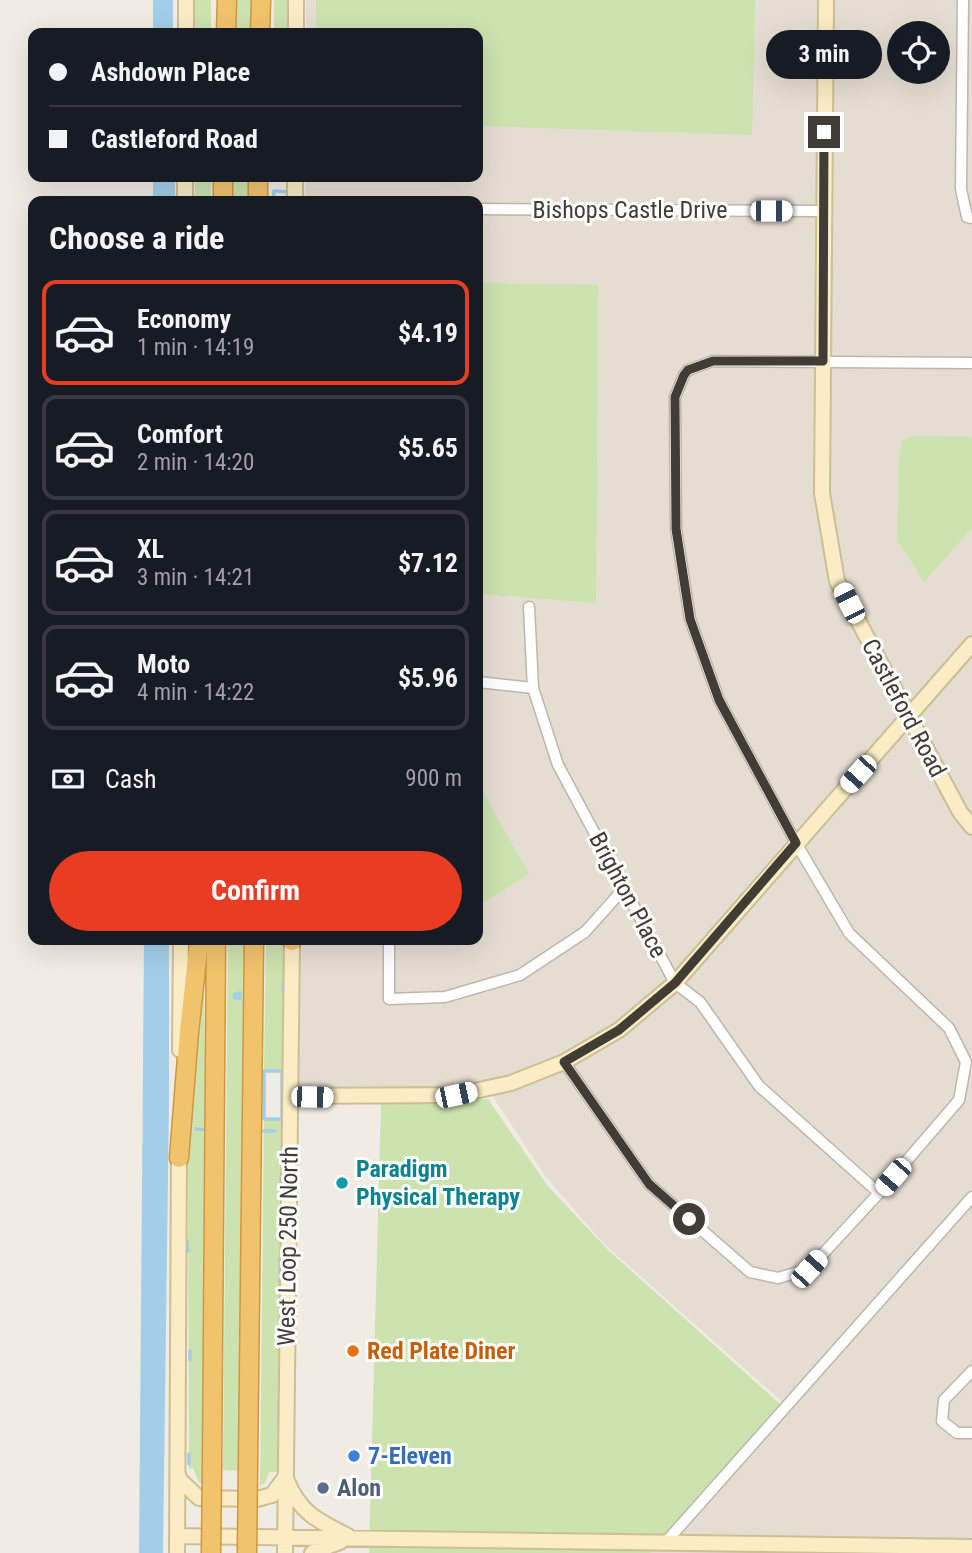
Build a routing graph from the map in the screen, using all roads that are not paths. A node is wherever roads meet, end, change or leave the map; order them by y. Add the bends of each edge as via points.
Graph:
1 (186, 0) edge
2 (227, 0) edge
3 (261, 0) edge
4 (296, 0) edge
5 (826, 0) edge
6 (963, 0) edge
7 (186, 28) edge
8 (226, 28) edge
9 (260, 28) edge
10 (296, 28) edge
11 (483, 209) edge
12 (824, 211) junction
13 (969, 217) edge
14 (823, 361) junction
15 (972, 363) edge
16 (529, 607) dead end
17 (972, 645) edge
18 (483, 683) edge
19 (533, 688) junction
20 (908, 716) junction
21 (972, 827) edge
22 (796, 843) junction
23 (624, 886) junction
24 (181, 945) edge
25 (198, 945) edge
26 (216, 945) edge
27 (254, 945) edge
28 (292, 945) edge
29 (389, 945) edge
30 (675, 983) junction
31 (564, 1062) junction
32 (290, 1096) junction
33 (179, 1158) junction
34 (879, 1193) junction
35 (972, 1197) edge
36 (972, 1371) edge
37 (972, 1433) edge
38 (178, 1474) junction
39 (286, 1476) junction
40 (177, 1536) junction
41 (285, 1538) junction
42 (354, 1538) junction
43 (665, 1543) junction
44 (972, 1546) edge
45 (868, 1549) edge
46 (177, 1553) edge
47 (211, 1553) edge
48 (247, 1553) edge
49 (285, 1553) edge
50 (313, 1553) edge

1 - 7 main road
2 - 8 highway
3 - 9 highway
4 - 10 main road
5 - 12 main road, Castleford Road
6 - 13 street via 961,189
11 - 12 street, Bishops Castle Drive
12 - 14 main road, Castleford Road
14 - 15 street
14 - 20 main road, Castleford Road via 822,487 837,581
14 - 22 street via 713,361 688,370 675,397 676,529 690,619 719,700
16 - 19 street, Brighton Place
17 - 20 main road
18 - 19 street
19 - 23 street, Brighton Place via 558,765
20 - 21 main road, Castleford Road
20 - 22 main road
22 - 30 main road
22 - 34 street via 849,933 949,1028 965,1062 958,1100
23 - 29 street via 585,932 520,975 445,997 388,999
23 - 30 street, Brighton Place
24 - 33 main road
25 - 33 highway
26 - 47 highway, bridge
27 - 48 highway, bridge
28 - 32 main road, West Loop 250 North
30 - 31 main road via 619,1030
30 - 34 street, Brighton Place via 699,1002 759,1086
31 - 32 main road via 512,1083 456,1095
31 - 34 street via 649,1184 750,1272 778,1278 809,1269
32 - 39 main road, West Loop 250 North
33 - 38 main road
35 - 43 street
36 - 37 street via 944,1400 942,1421 957,1433
38 - 39 main road via 199,1498 257,1499 272,1495
38 - 40 main road
39 - 41 main road, West Loop 250 North
39 - 42 main road via 293,1496 307,1512
40 - 41 main road
40 - 46 main road
41 - 42 main road
41 - 49 main road, West Loop 250 North
42 - 43 main road
42 - 50 main road
43 - 45 main road
44 - 45 main road

